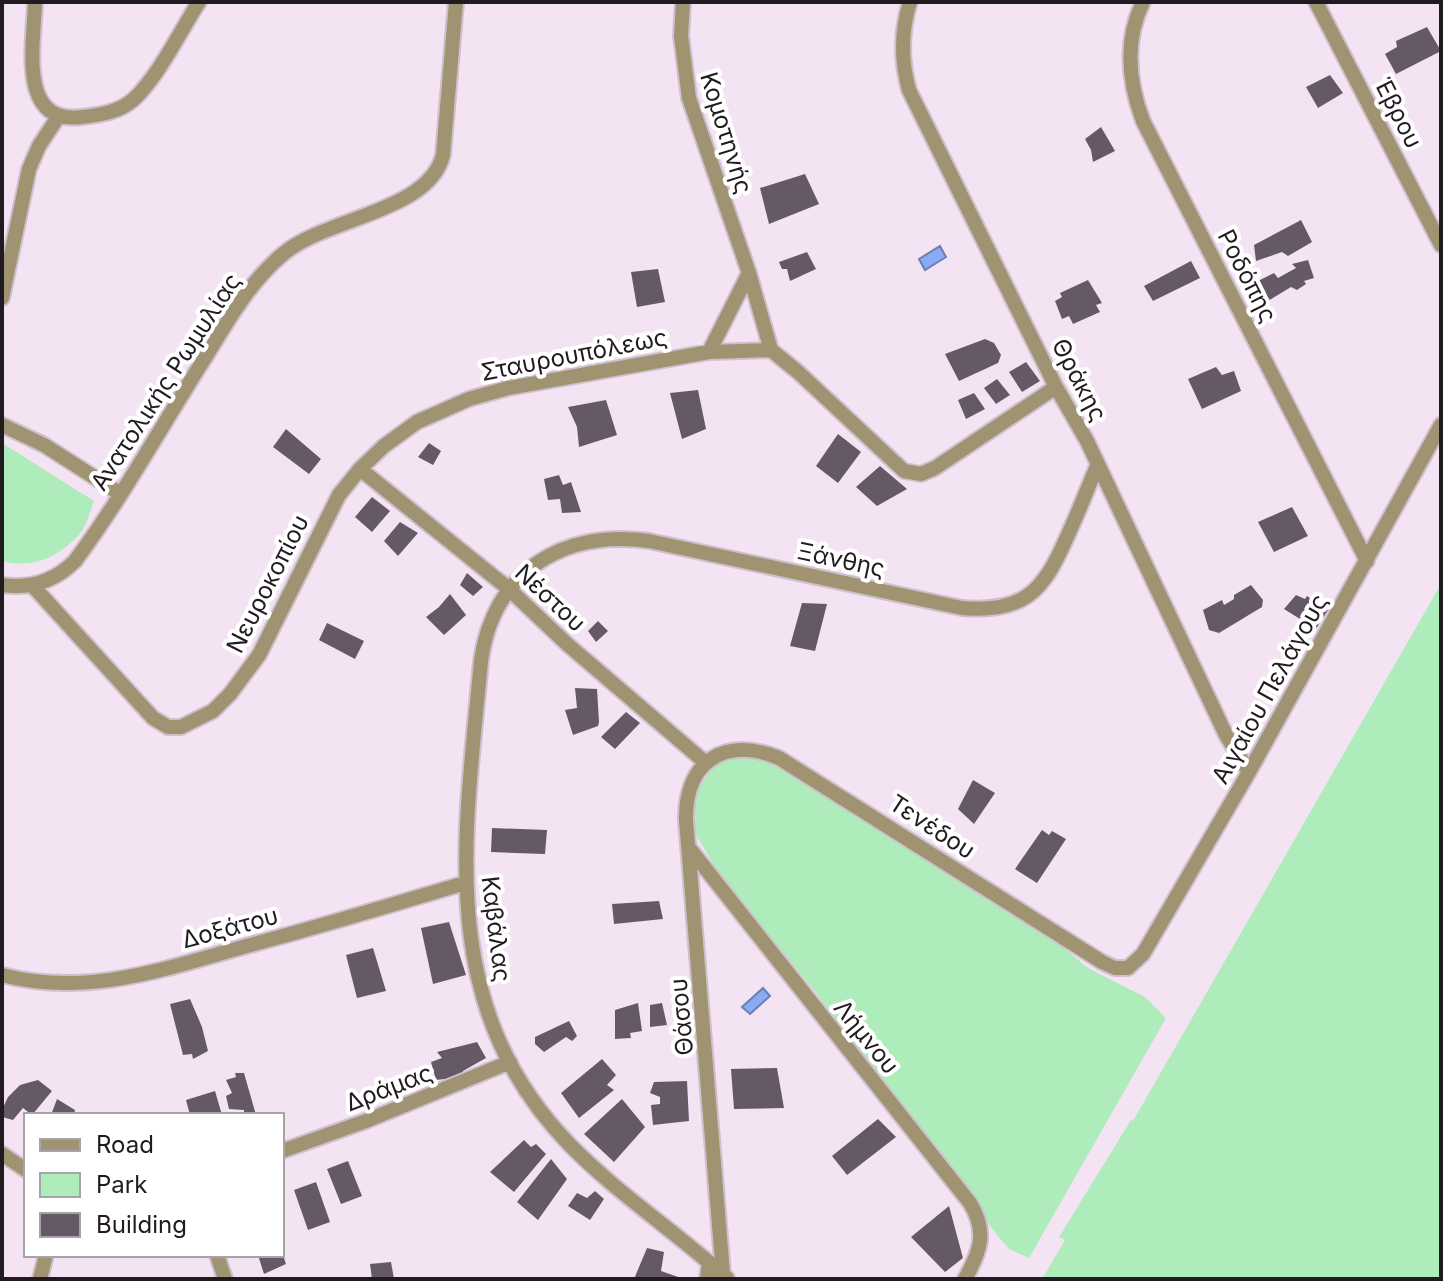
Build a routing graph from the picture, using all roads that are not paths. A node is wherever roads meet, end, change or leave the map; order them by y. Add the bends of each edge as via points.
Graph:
1 (35, 2) edge
2 (199, 2) edge
3 (456, 2) edge
4 (683, 2) edge
5 (910, 2) edge
6 (1143, 2) edge
7 (1316, 2) edge
8 (58, 117) junction
9 (1441, 245) edge
10 (749, 273) junction
11 (2, 298) edge
12 (771, 350) junction
13 (709, 352) junction
14 (1056, 387) junction
15 (2, 425) edge
16 (1441, 425) edge
17 (1098, 464) junction
18 (360, 469) junction
19 (119, 493) junction
20 (1367, 561) junction
21 (2, 585) edge
22 (32, 585) junction
23 (509, 589) junction
24 (706, 763) junction
25 (1249, 772) junction
26 (690, 849) junction
27 (465, 883) junction
28 (1128, 968) joint
29 (2, 975) edge
30 (510, 1062) junction
31 (284, 1150) edge
32 (2, 1154) edge
33 (24, 1169) edge
34 (46, 1257) edge
35 (218, 1257) edge
36 (709, 1262) junction
37 (726, 1276) edge
38 (40, 1279) edge
39 (225, 1279) edge
40 (707, 1279) edge
41 (965, 1279) edge

1 - 8 street via 36,91 45,109
2 - 8 street via 131,101 99,115
3 - 19 street, Ανατολικής Ρωμυλίας via 443,155 436,175 409,197 310,236 266,271
4 - 10 street, Κομοτηνής via 681,36 689,98
5 - 14 street, Θράκης via 903,39 909,90
6 - 20 street, Ροδόπης via 1133,23 1129,55 1143,121
7 - 9 street, Έβρου
8 - 11 street via 29,169
10 - 12 street, Κομοτηνής
10 - 13 street
12 - 13 street, Σταυρουπόλεως
12 - 14 street via 904,471 921,474
13 - 18 street, Σταυρουπόλεως via 469,399 407,428
14 - 17 street, Θράκης
15 - 19 street
16 - 20 street, Αιγαίου Πελάγους
17 - 23 street, Ξάνθης via 1049,576 1009,605 948,605 621,538 551,554
17 - 25 street, Θράκης via 1226,735
18 - 22 street, Νευροκοπίου via 332,507 251,668 217,708 186,725 168,727 153,718
18 - 23 street, Νέστου
19 - 22 street, Ανατολικής Ρωμυλίας via 75,561 57,576
20 - 25 street, Αιγαίου Πελάγους
21 - 22 street, Ανατολικής Ρωμυλίας
23 - 24 street, Νέστου
23 - 27 street, Καβάλας via 493,614 482,651
24 - 26 street, Θάσου via 688,793
24 - 28 street, Τενέδου via 742,750 779,758 1102,962
25 - 28 street, Αιγαίου Πελάγους via 1143,954
26 - 37 street, Θάσου
26 - 41 street, Λήμνου via 970,1203 982,1233
27 - 29 street, Δοξάτου via 147,974 75,985
27 - 30 street, Καβάλας via 475,971
30 - 31 street, Δράμας
30 - 36 street, Καβάλας via 571,1146
32 - 33 street
34 - 38 street
35 - 39 street
36 - 37 street, Καβάλας
36 - 40 street

